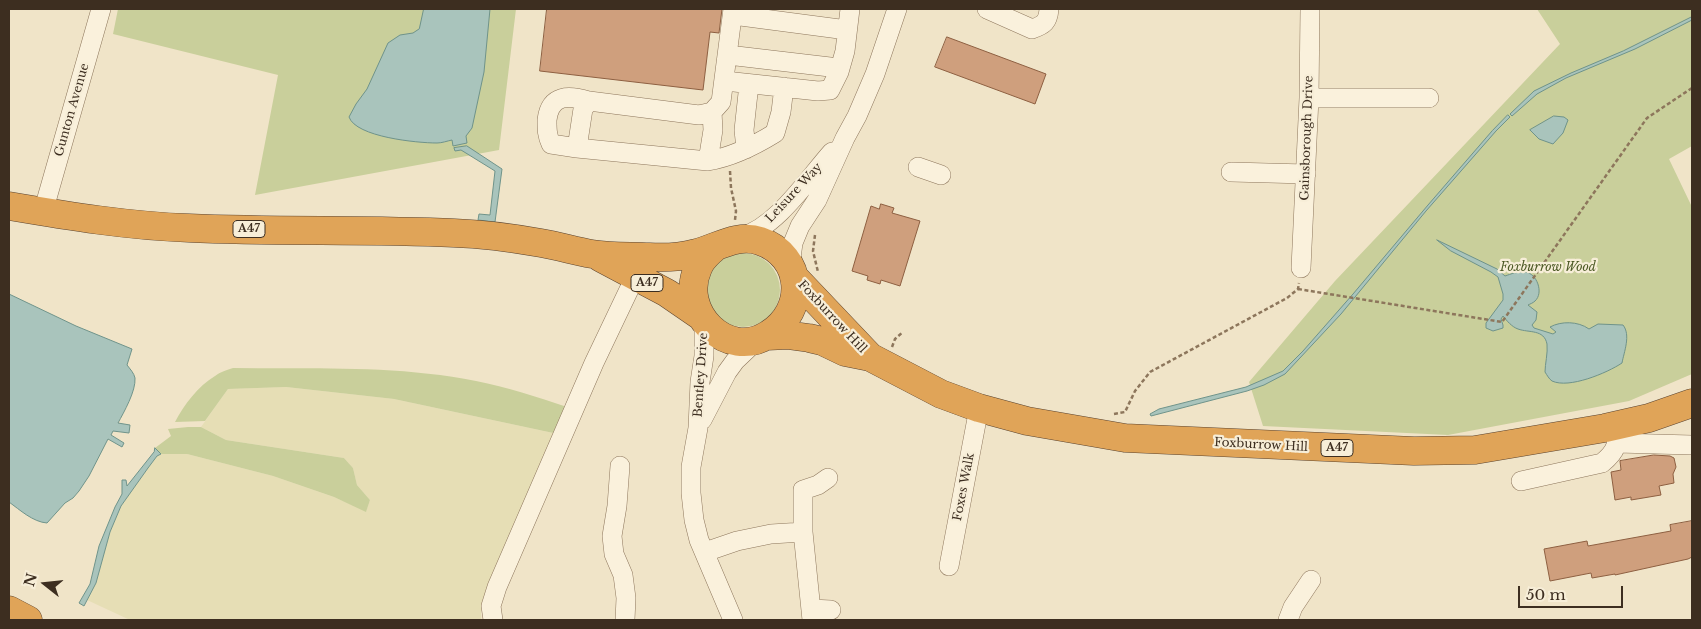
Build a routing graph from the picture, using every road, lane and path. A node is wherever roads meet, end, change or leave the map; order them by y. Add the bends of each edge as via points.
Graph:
1 (101, 9) edge
2 (850, 9) edge
3 (896, 9) edge
4 (988, 9) edge
5 (1049, 9) edge
6 (1310, 9) edge
7 (733, 12) edge
8 (1018, 17) edge
9 (847, 30) junction
10 (728, 55) junction
11 (839, 72) junction
12 (725, 81) junction
13 (750, 84) junction
14 (784, 87) junction
15 (1692, 88) edge
16 (1309, 98) junction
17 (1429, 98) dead end
18 (589, 102) junction
19 (712, 112) junction
20 (845, 138) junction
21 (578, 148) junction
22 (746, 149) junction
23 (726, 157) junction
24 (708, 161) junction
25 (918, 168) dead end
26 (1231, 172) dead end
27 (1306, 174) junction
28 (940, 175) dead end
29 (9, 206) edge
30 (44, 212) junction
31 (817, 228) dead end
32 (731, 230) junction
33 (592, 254) junction
34 (1302, 268) joint
35 (801, 272) junction
36 (635, 277) junction
37 (1298, 288) junction
38 (702, 319) junction
39 (903, 332) dead end
40 (762, 338) junction
41 (878, 351) junction
42 (1692, 403) edge
43 (980, 408) junction
44 (1111, 415) dead end
45 (698, 428) junction
46 (1617, 434) junction
47 (1692, 445) edge
48 (620, 466) dead end
49 (828, 478) dead end
50 (1522, 480) dead end
51 (802, 532) junction
52 (705, 552) junction
53 (949, 566) dead end
54 (1310, 580) dead end
55 (9, 610) edge
56 (831, 610) dead end
57 (812, 615) edge
58 (28, 620) edge
59 (493, 620) edge
60 (625, 620) edge
61 (733, 620) edge
62 (1288, 620) edge

1 - 30 street, Gunton Avenue
2 - 9 street
3 - 20 street, Leisure Way via 875,74
4 - 8 street
5 - 8 street via 1042,26 1032,29
6 - 16 street, Gainsborough Drive
7 - 9 street
7 - 10 street
9 - 11 street
10 - 11 street via 830,67
10 - 12 street
11 - 14 street via 830,90
12 - 13 street
12 - 19 street via 721,102
13 - 14 street
13 - 22 street via 744,130
14 - 22 street via 775,133
15 - 37 path via 1647,118 1502,322
16 - 17 street
16 - 27 street, Gainsborough Drive
18 - 19 street via 699,115
18 - 21 street via 584,109
18 - 21 street via 575,97 560,99 552,105 548,117 546,133 551,144
19 - 24 street
20 - 32 street, Leisure Way via 778,214 752,234
20 - 35 street, Leisure Way via 793,243
21 - 24 street
22 - 23 street
23 - 24 street
23 - 32 path via 736,211
25 - 28 street
26 - 27 street
27 - 34 street, Gainsborough Drive
29 - 30 highway, A47
30 - 33 highway, A47 via 187,228 456,233 539,243
31 - 35 path via 813,251
32 - 33 highway, A47 via 693,254 663,258
32 - 35 highway via 769,244
32 - 38 highway via 698,267 693,283 694,300
33 - 36 highway, A47
34 - 37 path
35 - 40 highway via 791,311 782,324
35 - 41 highway, Foxburrow Hill / A47
36 - 38 highway, A47 via 667,293
36 - 59 street via 590,371 497,587 491,606
37 - 44 path via 1288,298 1150,372 1135,391 1125,412
38 - 40 highway via 725,338 736,341
38 - 45 street, Bentley Drive via 704,356
39 - 41 path via 891,349
40 - 41 highway, Foxburrow Hill / A47 via 787,335 822,341 845,352
40 - 45 street, Bentley Drive via 727,372
41 - 43 highway, Foxburrow Hill / A47 via 941,394
42 - 46 highway, Foxburrow Hill / A47 via 1648,418
43 - 46 highway, Foxburrow Hill / A47 via 1027,421 1125,438 1404,450 1475,450
43 - 53 street, Foxes Walk
45 - 52 street, Bentley Drive via 691,467 691,492 694,520
46 - 47 street
46 - 50 street via 1610,457 1602,463
48 - 60 street via 610,487 617,506 612,536 614,554 623,575
49 - 51 street via 803,490
51 - 52 street via 737,541
51 - 57 street
52 - 61 street, Bentley Drive
54 - 62 street
55 - 58 highway
56 - 57 street

